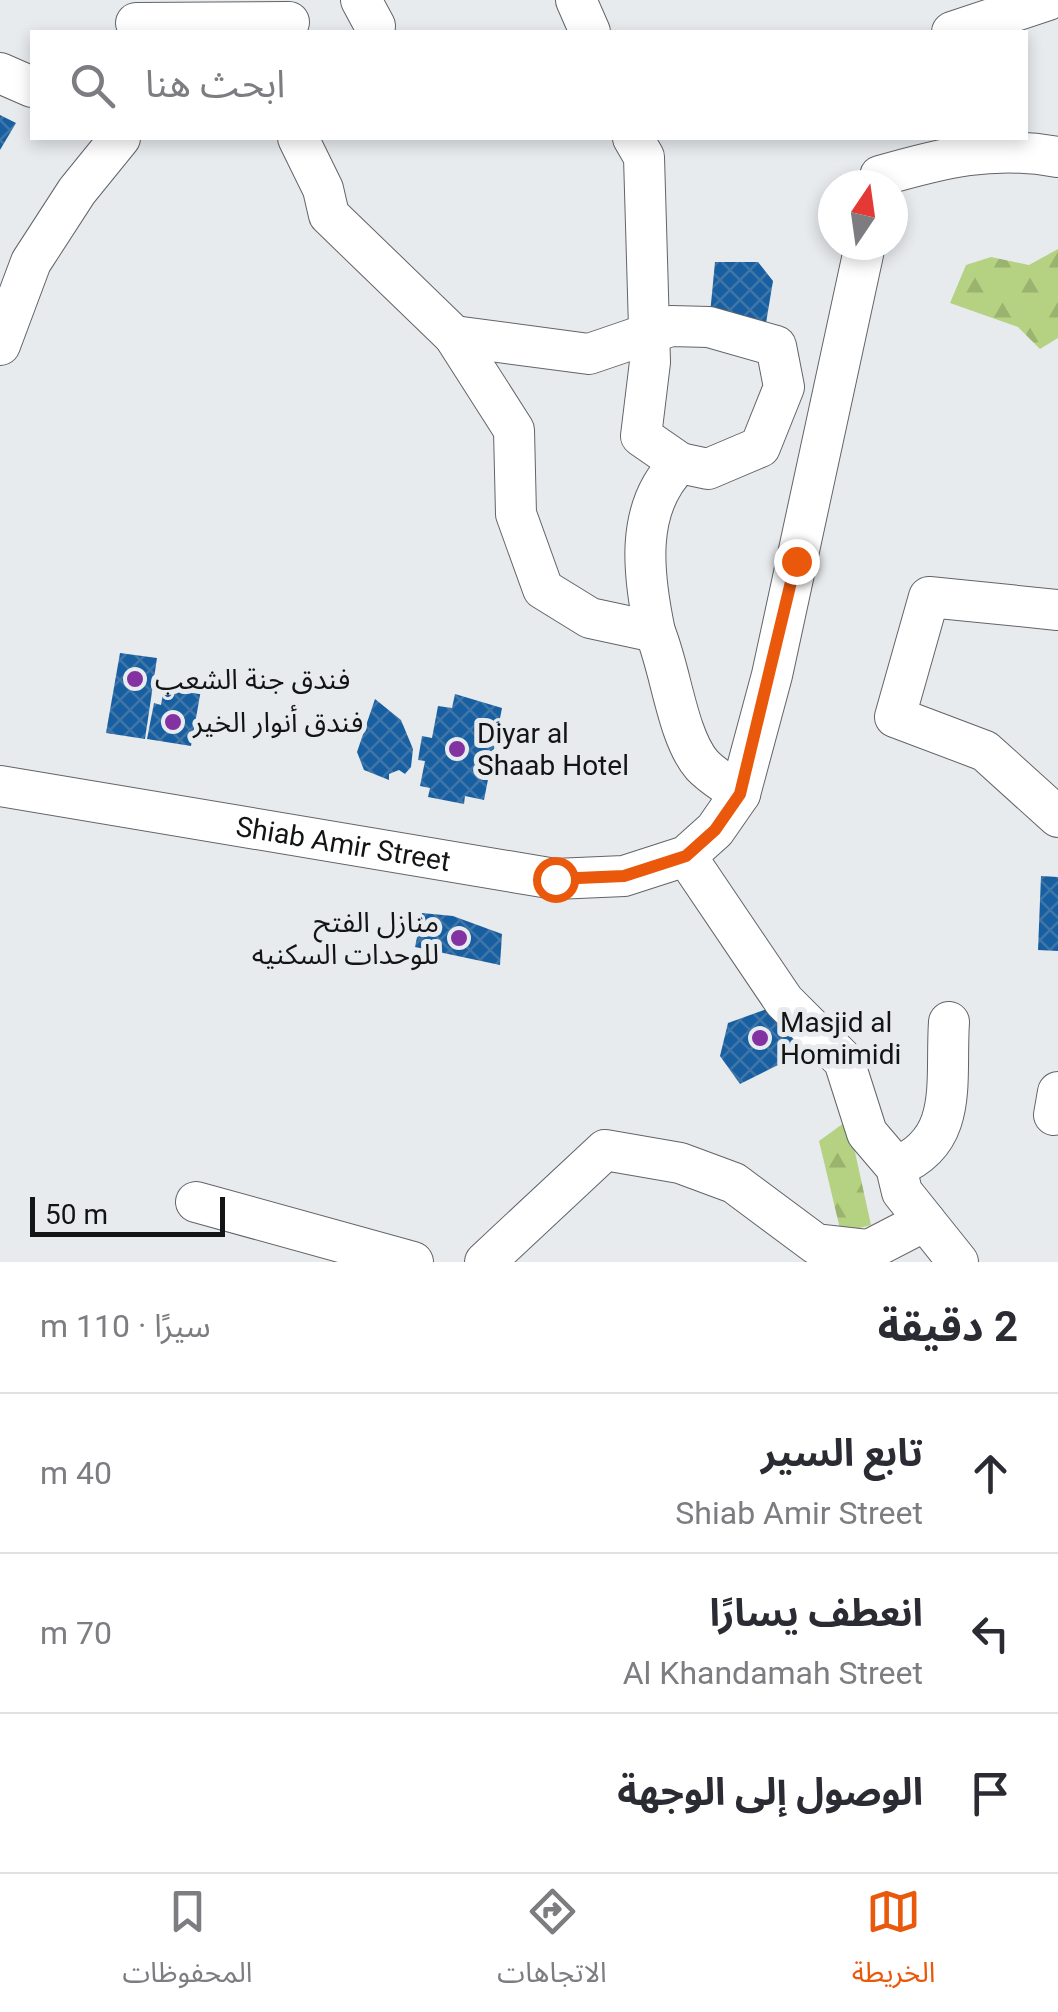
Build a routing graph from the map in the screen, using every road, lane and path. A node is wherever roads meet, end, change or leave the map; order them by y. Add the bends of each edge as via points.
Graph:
1 (576, 0) edge
2 (1048, 0) edge
3 (290, 18) edge
4 (136, 22) dead end
5 (589, 30) edge
6 (958, 30) edge
7 (0, 73) edge
8 (30, 86) edge
9 (118, 140) edge
10 (299, 140) edge
11 (635, 140) edge
12 (1058, 157) edge
13 (882, 166) edge
14 (862, 260) edge
15 (454, 336) junction
16 (650, 337) junction
17 (0, 344) edge
18 (680, 462) junction
19 (1058, 610) edge
20 (655, 632) junction
21 (0, 786) edge
22 (740, 794) junction
23 (1058, 817) edge
24 (686, 856) junction
25 (950, 1022) dead end
26 (896, 1167) junction
27 (196, 1202) dead end
28 (926, 1221) junction
29 (414, 1262) edge
30 (485, 1262) edge
31 (958, 1262) edge

1 - 5 street
2 - 6 street
3 - 4 street
7 - 8 street
9 - 17 street via 31,262
10 - 15 street via 330,216
11 - 16 street via 644,157
12 - 13 street via 1020,150 960,152
14 - 22 street
15 - 16 street via 588,354
15 - 20 street via 514,430 516,514 544,588 590,618
16 - 18 street via 641,436
16 - 18 street via 670,326 709,327 776,346 784,386 760,446 708,468
18 - 20 street via 664,479 649,518 644,576
19 - 23 street via 929,597 896,717 985,751
20 - 22 street via 701,764
21 - 24 street, Shiab Amir Street via 555,879 624,876
22 - 24 street
24 - 26 street via 784,1001 844,1061 867,1133
25 - 26 street via 942,1131 922,1156
26 - 28 street via 902,1192
27 - 29 street
28 - 30 street via 869,1250 816,1244 734,1183 680,1163 605,1150
28 - 31 street

